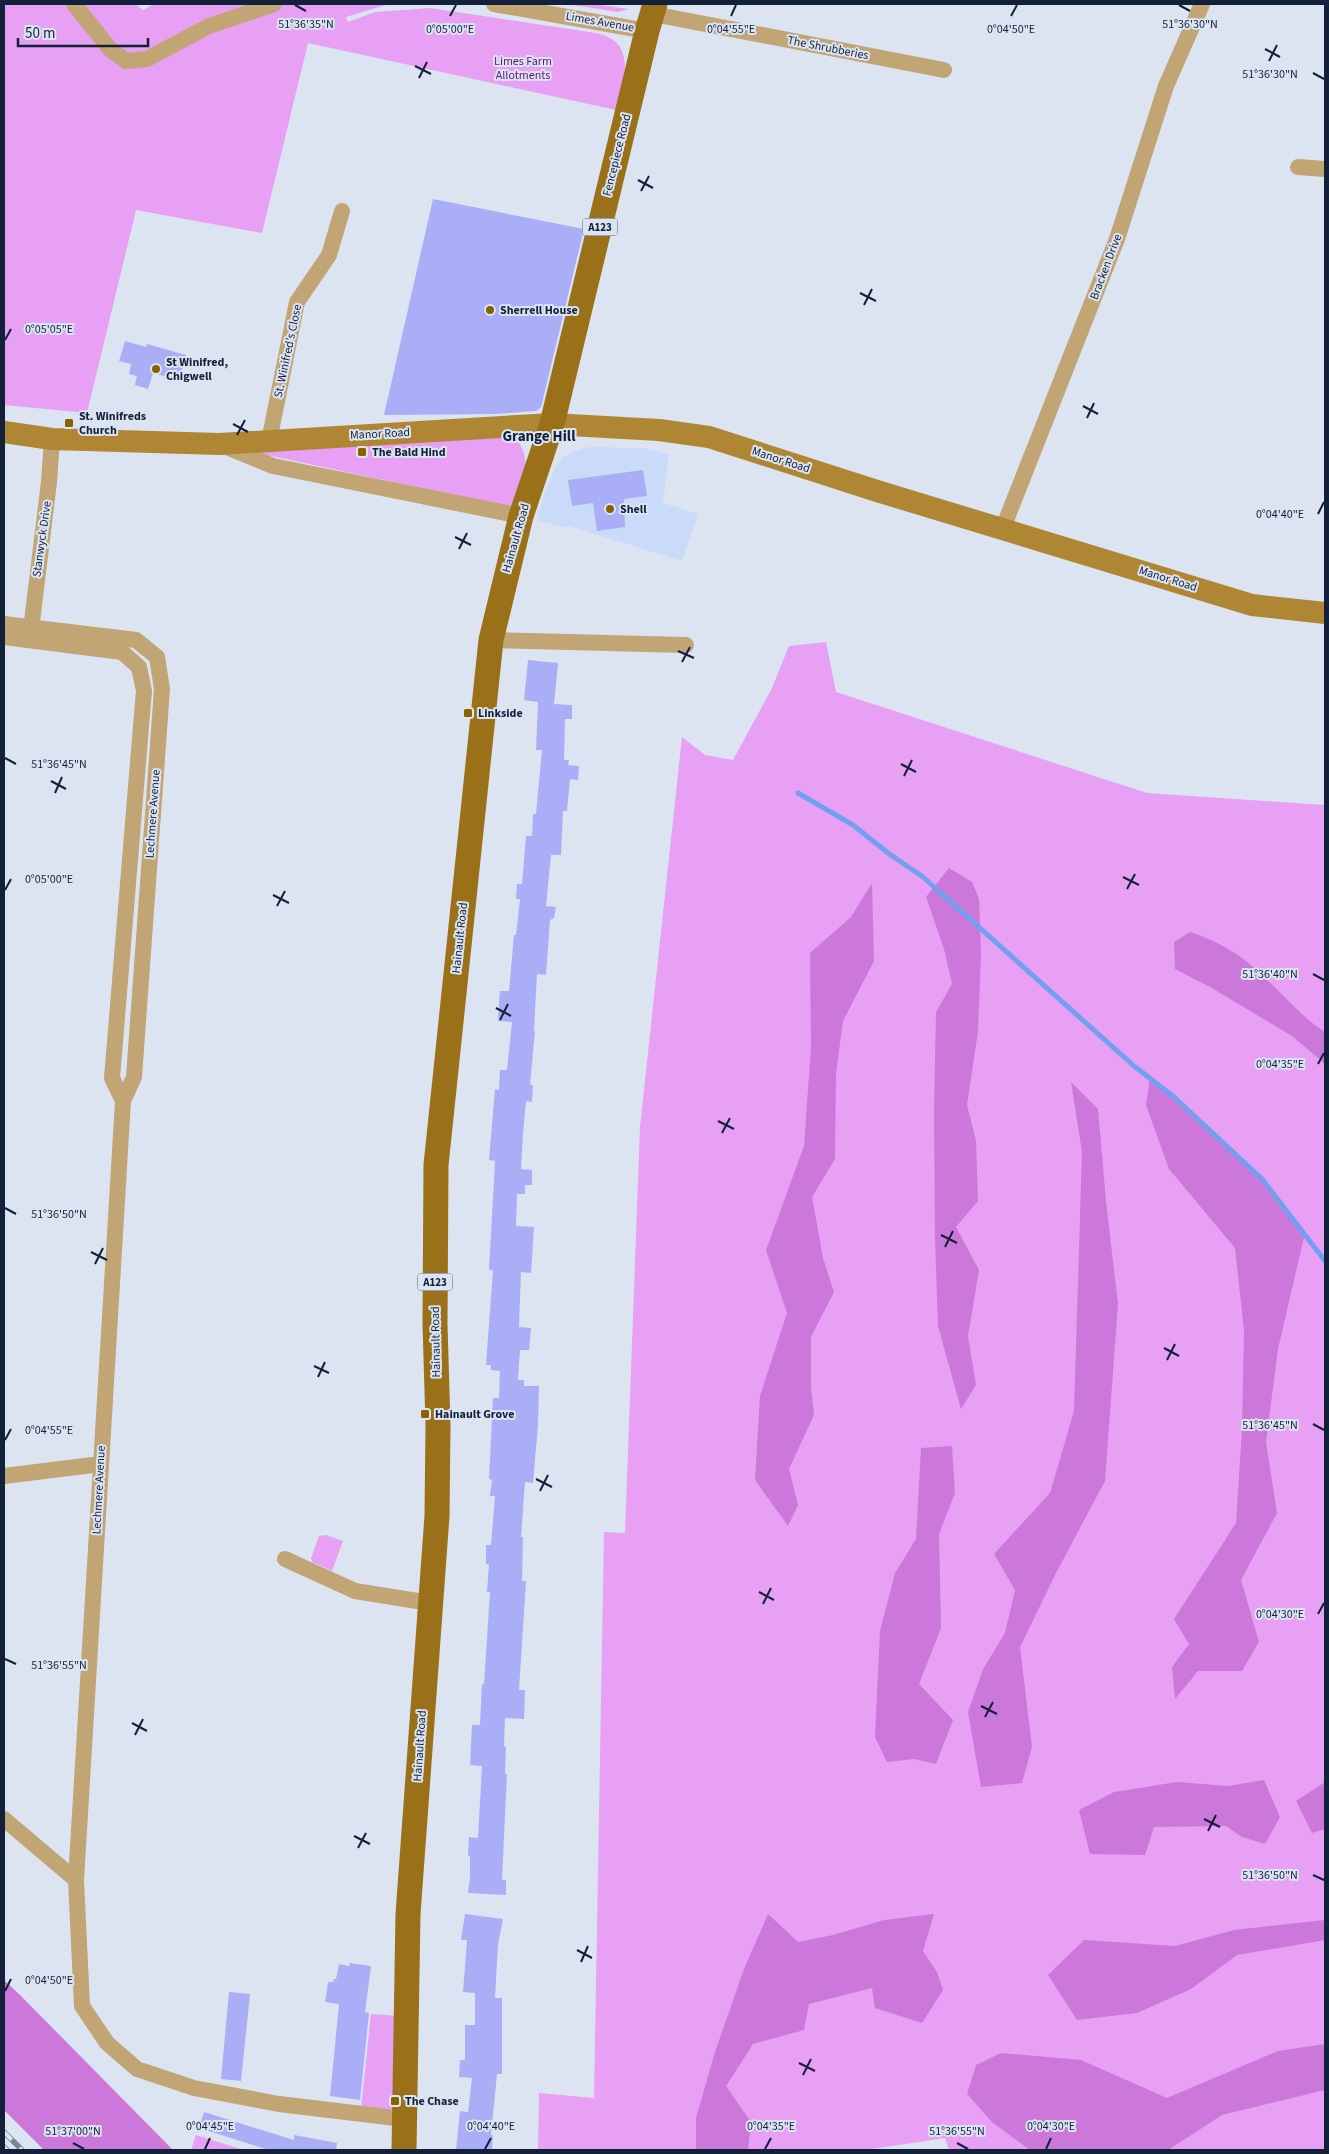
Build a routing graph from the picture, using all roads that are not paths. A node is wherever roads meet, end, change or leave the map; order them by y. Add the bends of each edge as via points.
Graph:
1 (74, 4) edge
2 (274, 4) edge
3 (494, 4) edge
4 (1202, 4) edge
5 (652, 16) edge
6 (944, 70) dead end
7 (1298, 167) dead end
8 (1325, 169) edge
9 (342, 211) dead end
10 (552, 424) junction
11 (4, 432) edge
12 (52, 439) junction
13 (268, 441) junction
14 (219, 444) junction
15 (521, 516) junction
16 (1003, 528) junction
17 (1325, 613) edge
18 (4, 624) edge
19 (30, 634) junction
20 (4, 636) edge
21 (491, 640) junction
22 (686, 645) dead end
23 (142, 714) junction
24 (161, 716) junction
25 (127, 895) junction
26 (147, 896) junction
27 (122, 1100) junction
28 (101, 1464) junction
29 (4, 1476) edge
30 (285, 1559) dead end
31 (430, 1603) junction
32 (4, 1819) edge
33 (76, 1880) junction
34 (404, 2119) junction
35 (404, 2150) edge

1 - 2 street via 110,49 126,61 148,59 209,26
3 - 5 street, Limes Avenue
4 - 16 street, Bracken Drive via 1166,86 1117,239
5 - 6 street, The Shrubberies
5 - 10 main road, Fencepiece Road / A123
7 - 8 street
9 - 13 street, St. Winifred's Close via 329,255 297,302
10 - 13 main road, Manor Road
10 - 15 main road, Hainault Road / A123
10 - 16 main road, Manor Road via 659,430 709,437
11 - 12 main road, Manor Road
12 - 14 main road, Manor Road
12 - 19 street, Stanwyck Drive
13 - 14 main road, Manor Road
14 - 15 street, Manor Road via 273,466
15 - 21 main road, Hainault Road / A123
16 - 17 main road, Manor Road via 1252,605
18 - 19 street
19 - 20 street
19 - 23 street, Lechmere Avenue via 122,652 139,667 144,691
19 - 24 street, Lechmere Avenue via 136,640 157,657 162,689
21 - 22 street
21 - 31 main road, Hainault Road / A123 via 436,1165 438,1425
23 - 24 street
23 - 25 street, Lechmere Avenue
24 - 26 street, Lechmere Avenue
25 - 26 street
25 - 27 street, Lechmere Avenue via 112,1078
26 - 27 street, Lechmere Avenue via 134,1077
27 - 28 street, Lechmere Avenue
28 - 29 street
28 - 33 street, Lechmere Avenue
30 - 31 street via 355,1591
31 - 34 main road, Hainault Road / A123 via 408,1914
32 - 33 street
33 - 34 street via 82,2006 107,2043 137,2069 194,2088 279,2104
34 - 35 main road, Hainault Road / A123

